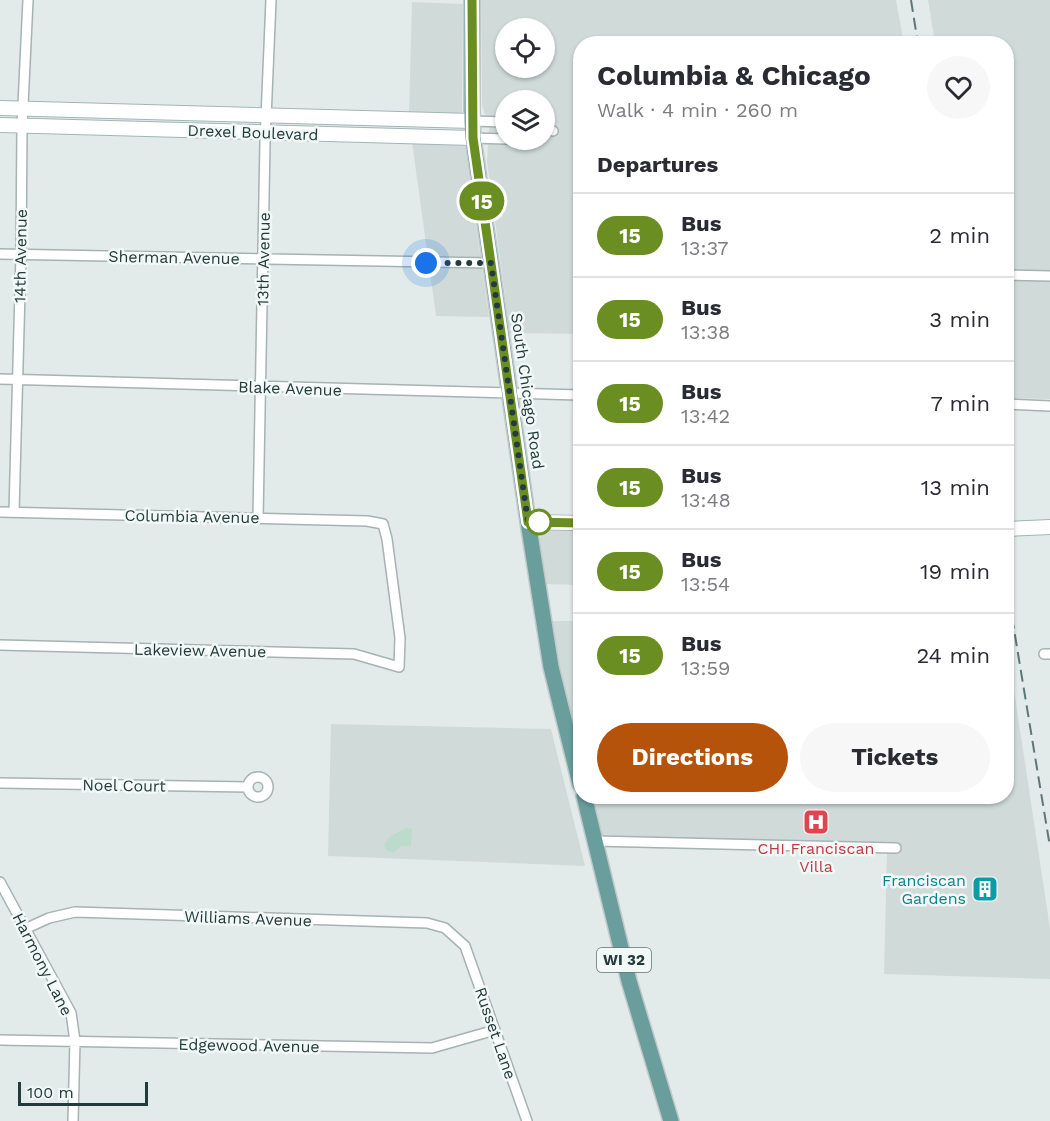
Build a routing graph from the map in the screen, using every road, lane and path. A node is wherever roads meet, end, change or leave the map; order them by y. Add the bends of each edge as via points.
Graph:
1 (28, 0) edge
2 (272, 0) edge
3 (472, 0) edge
4 (0, 108) edge
5 (22, 109) junction
6 (266, 115) junction
7 (472, 121) junction
8 (495, 122) edge
9 (0, 125) edge
10 (22, 126) junction
11 (266, 132) junction
12 (473, 138) junction
13 (495, 139) edge
14 (0, 254) edge
15 (21, 254) junction
16 (264, 260) junction
17 (491, 263) junction
18 (1014, 275) edge
19 (1050, 276) edge
20 (0, 379) edge
21 (18, 380) junction
22 (261, 387) junction
23 (511, 394) junction
24 (573, 395) edge
25 (1014, 404) edge
26 (1050, 406) edge
27 (0, 512) edge
28 (14, 512) junction
29 (258, 518) junction
30 (528, 522) junction
31 (573, 523) edge
32 (1050, 527) edge
33 (1014, 529) edge
34 (0, 645) edge
35 (399, 667) joint
36 (573, 756) edge
37 (0, 783) edge
38 (248, 787) dead end
39 (586, 804) edge
40 (595, 841) junction
41 (896, 848) dead end
42 (0, 882) edge
43 (27, 928) junction
44 (465, 946) joint
45 (495, 1030) junction
46 (0, 1040) edge
47 (75, 1041) junction
48 (73, 1121) edge
49 (527, 1121) edge
50 (671, 1121) edge

1 - 5 street, 14th Avenue
2 - 6 street, 13th Avenue
3 - 7 main road, South Chicago Road
4 - 5 street, Drexel Boulevard
5 - 6 street, Drexel Boulevard
5 - 10 street, 14th Avenue
6 - 7 street, Drexel Boulevard
6 - 11 street, 13th Avenue
7 - 8 street, Drexel Boulevard
7 - 12 main road, South Chicago Road
9 - 10 street, Drexel Boulevard
10 - 11 street, Drexel Boulevard
10 - 15 street, 14th Avenue
11 - 12 street, Drexel Boulevard
11 - 16 street, 13th Avenue
12 - 13 street, Drexel Boulevard
12 - 17 main road, South Chicago Road
14 - 15 street, Sherman Avenue
15 - 16 street, Sherman Avenue
15 - 21 street, 14th Avenue
16 - 17 street, Sherman Avenue
16 - 22 street, 13th Avenue
17 - 23 main road, South Chicago Road
18 - 19 street
20 - 21 street, Blake Avenue
21 - 22 street, Blake Avenue
21 - 28 street, 14th Avenue
22 - 23 street, Blake Avenue
22 - 29 street, 13th Avenue
23 - 24 street, Blake Avenue
23 - 30 main road, South Chicago Road
25 - 26 street
27 - 28 street, Columbia Avenue
28 - 29 street, Columbia Avenue
29 - 35 street, Columbia Avenue via 383,524 400,638
30 - 31 street
30 - 36 main road, South Chicago Road via 551,667
32 - 33 street
34 - 35 street, Lakeview Avenue via 354,654
37 - 38 street, Noel Court
39 - 40 main road, WI 32
40 - 41 street
40 - 50 main road, WI 32 via 629,981
42 - 43 street, Harmony Lane
43 - 44 street, Williams Avenue via 75,912 427,923 445,928
43 - 47 street, Harmony Lane via 71,1014
44 - 45 street, Russet Lane
45 - 47 street, Edgewood Avenue via 432,1048
45 - 49 street, Russet Lane
46 - 47 street, Edgewood Avenue
47 - 48 street, Harmony Lane

